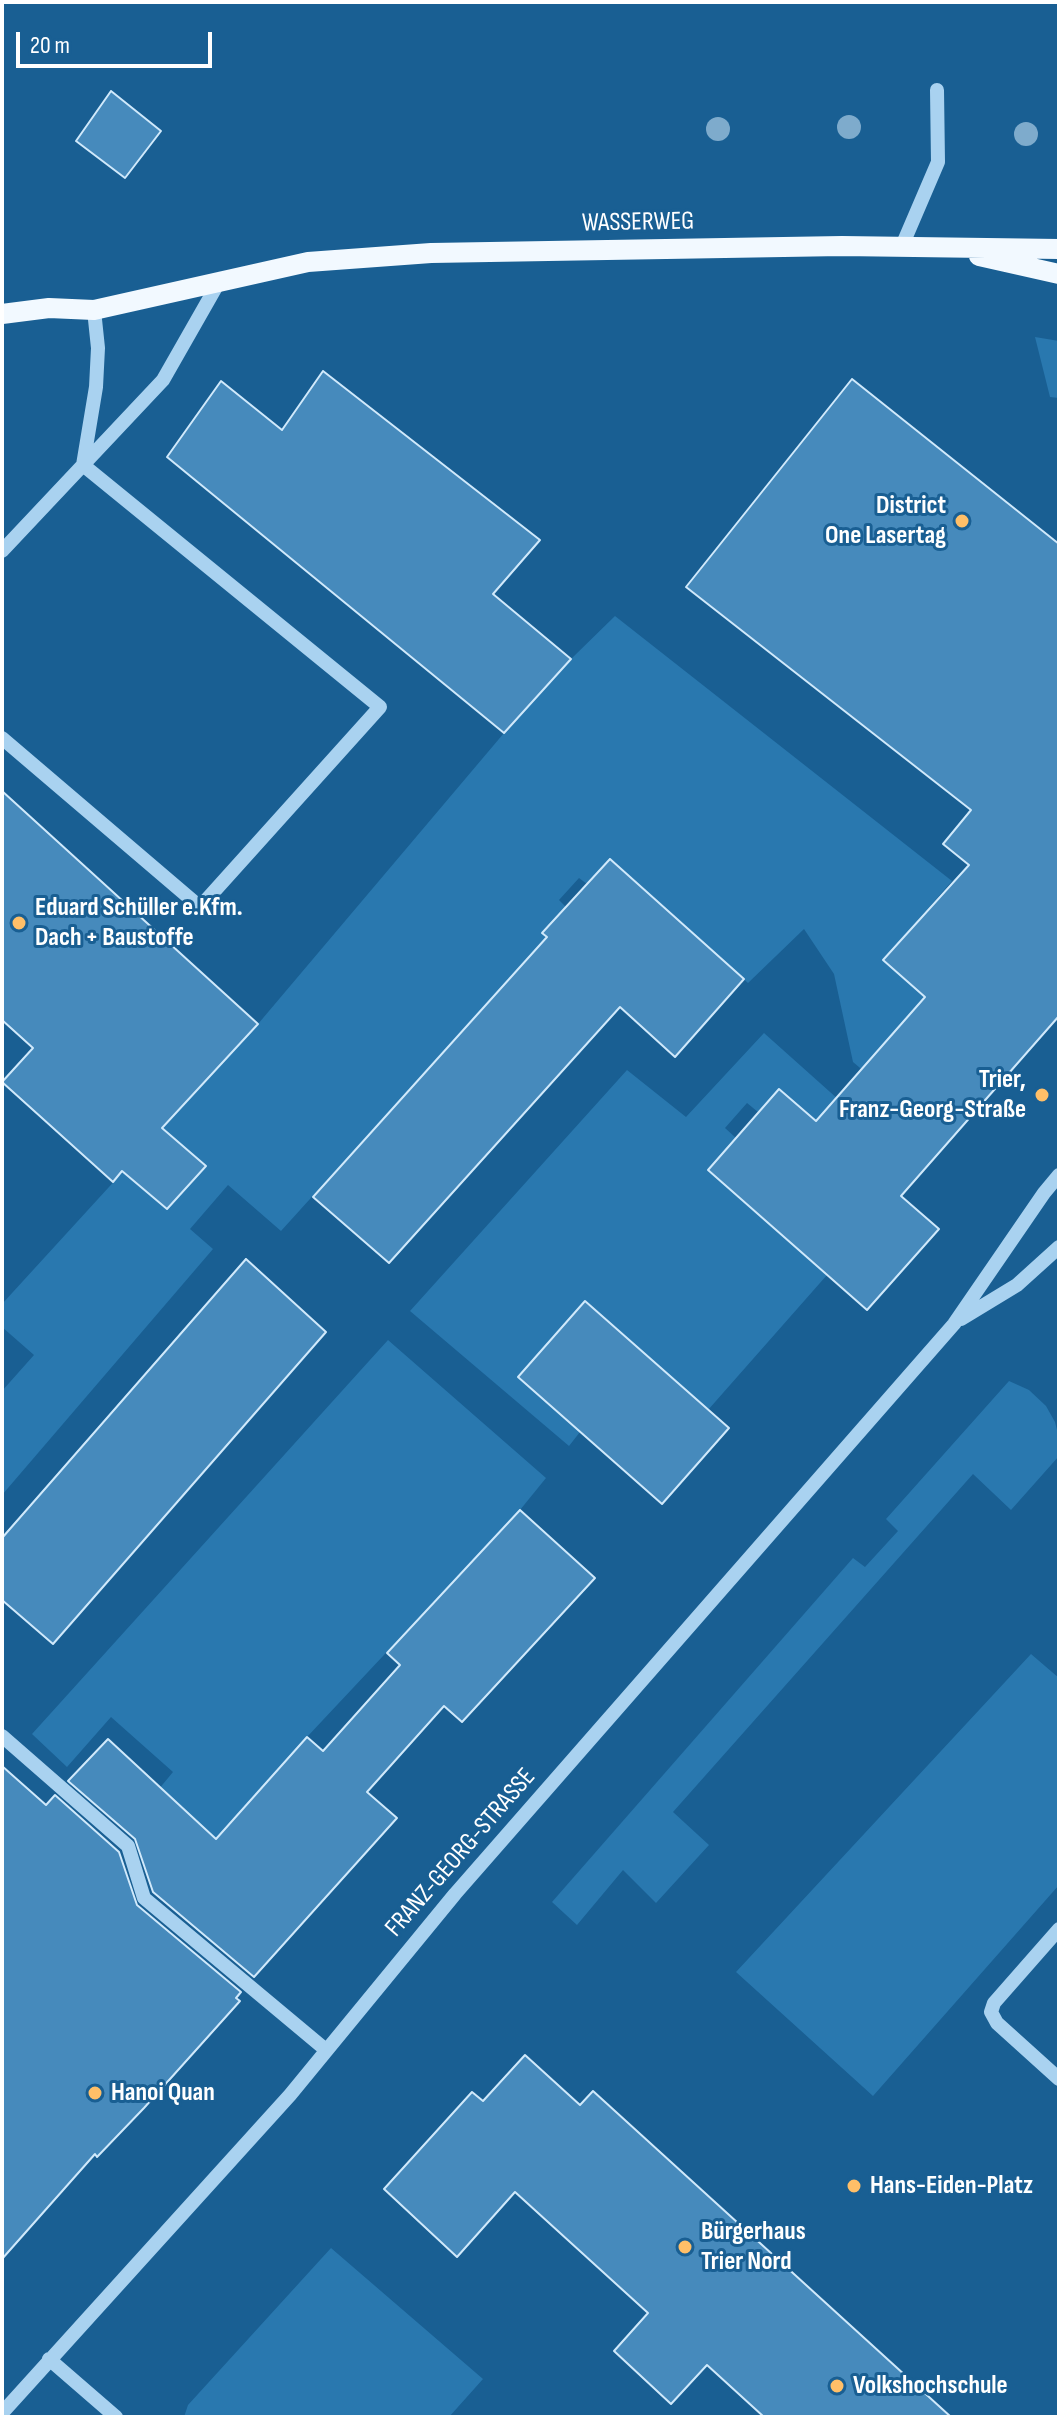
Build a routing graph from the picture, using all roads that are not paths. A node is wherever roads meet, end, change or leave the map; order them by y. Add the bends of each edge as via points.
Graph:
1 (937, 90) dead end
2 (902, 246) junction
3 (933, 246) junction
4 (1059, 249) edge
5 (1059, 274) edge
6 (220, 280) junction
7 (94, 310) junction
8 (2, 314) edge
9 (83, 465) junction
10 (2, 551) edge
11 (2, 738) edge
12 (1059, 1175) edge
13 (1059, 1247) edge
14 (954, 1324) junction
15 (2, 1736) edge
16 (1059, 1929) edge
17 (326, 2050) junction
18 (1059, 2079) edge
19 (49, 2359) junction
20 (2, 2413) edge
21 (116, 2417) edge

1 - 2 street via 938,162
2 - 3 main road, WASSERWEG
2 - 6 main road, WASSERWEG via 431,253 308,262
3 - 4 main road, WASSERWEG
3 - 5 main road
6 - 7 main road, WASSERWEG
6 - 9 street via 163,380
7 - 8 main road, WASSERWEG
7 - 9 street via 96,387
9 - 10 street
9 - 11 street via 380,707 200,907
12 - 14 street, FRANZ-GEORG-STRASSE
13 - 14 street, FRANZ-GEORG-STRASSE via 1017,1285
14 - 17 street, FRANZ-GEORG-STRASSE via 455,1894
15 - 17 street via 128,1846 144,1898
16 - 18 street via 991,2012
17 - 19 street, FRANZ-GEORG-STRASSE
19 - 20 street, FRANZ-GEORG-STRASSE
19 - 21 street

